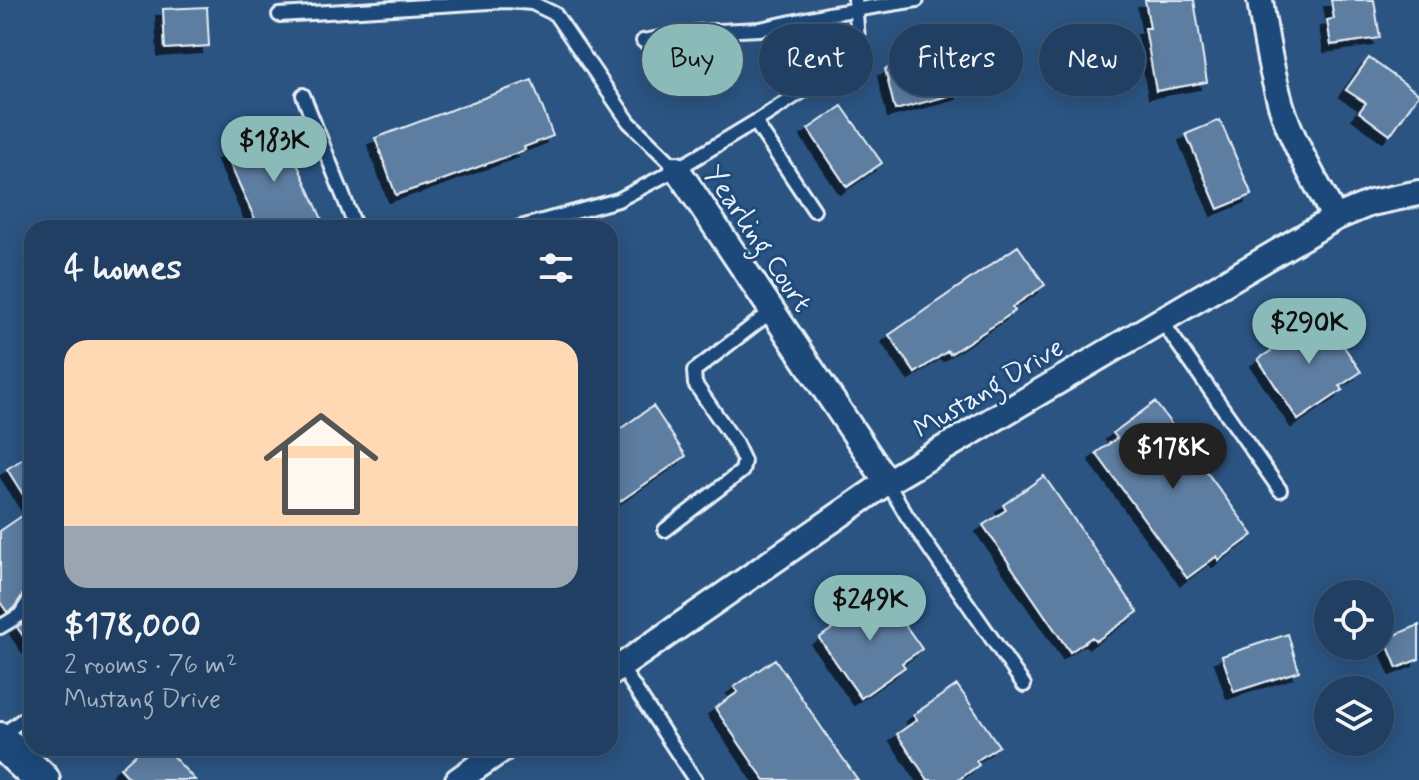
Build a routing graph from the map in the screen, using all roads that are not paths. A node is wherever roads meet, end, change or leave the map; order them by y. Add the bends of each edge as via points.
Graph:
1 (917, 0) edge
2 (1260, 0) edge
3 (856, 4) edge
4 (279, 15) dead end
5 (743, 30) edge
6 (303, 95) dead end
7 (755, 122) junction
8 (677, 169) junction
9 (1419, 193) edge
10 (814, 210) dead end
11 (1335, 218) junction
12 (353, 220) edge
13 (546, 220) edge
14 (772, 311) junction
15 (1161, 320) junction
16 (887, 482) junction
17 (1280, 490) dead end
18 (665, 530) dead end
19 (24, 609) edge
20 (24, 612) edge
21 (20, 615) junction
22 (0, 627) edge
23 (618, 669) edge
24 (618, 675) edge
25 (1024, 685) dead end
26 (24, 719) edge
27 (0, 738) edge
28 (492, 756) edge
29 (42, 780) edge
30 (458, 780) edge
31 (695, 780) edge

1 - 3 lane
2 - 11 street via 1282,108
3 - 5 lane
3 - 7 lane via 858,41 851,60
4 - 8 lane via 532,3 555,14 629,122
6 - 12 lane
7 - 8 lane
7 - 10 lane
8 - 13 lane, Yearling Court via 618,200
8 - 14 street, Yearling Court
9 - 11 street, Mustang Drive via 1371,203
11 - 15 street, Mustang Drive
14 - 16 street, Yearling Court
14 - 18 lane via 694,371 695,384 744,461 742,471
15 - 16 street, Mustang Drive
15 - 17 lane
16 - 23 street, Mustang Drive
16 - 25 lane
19 - 21 lane
20 - 21 lane
21 - 22 lane
24 - 31 lane
26 - 27 lane
27 - 29 street
28 - 30 street

